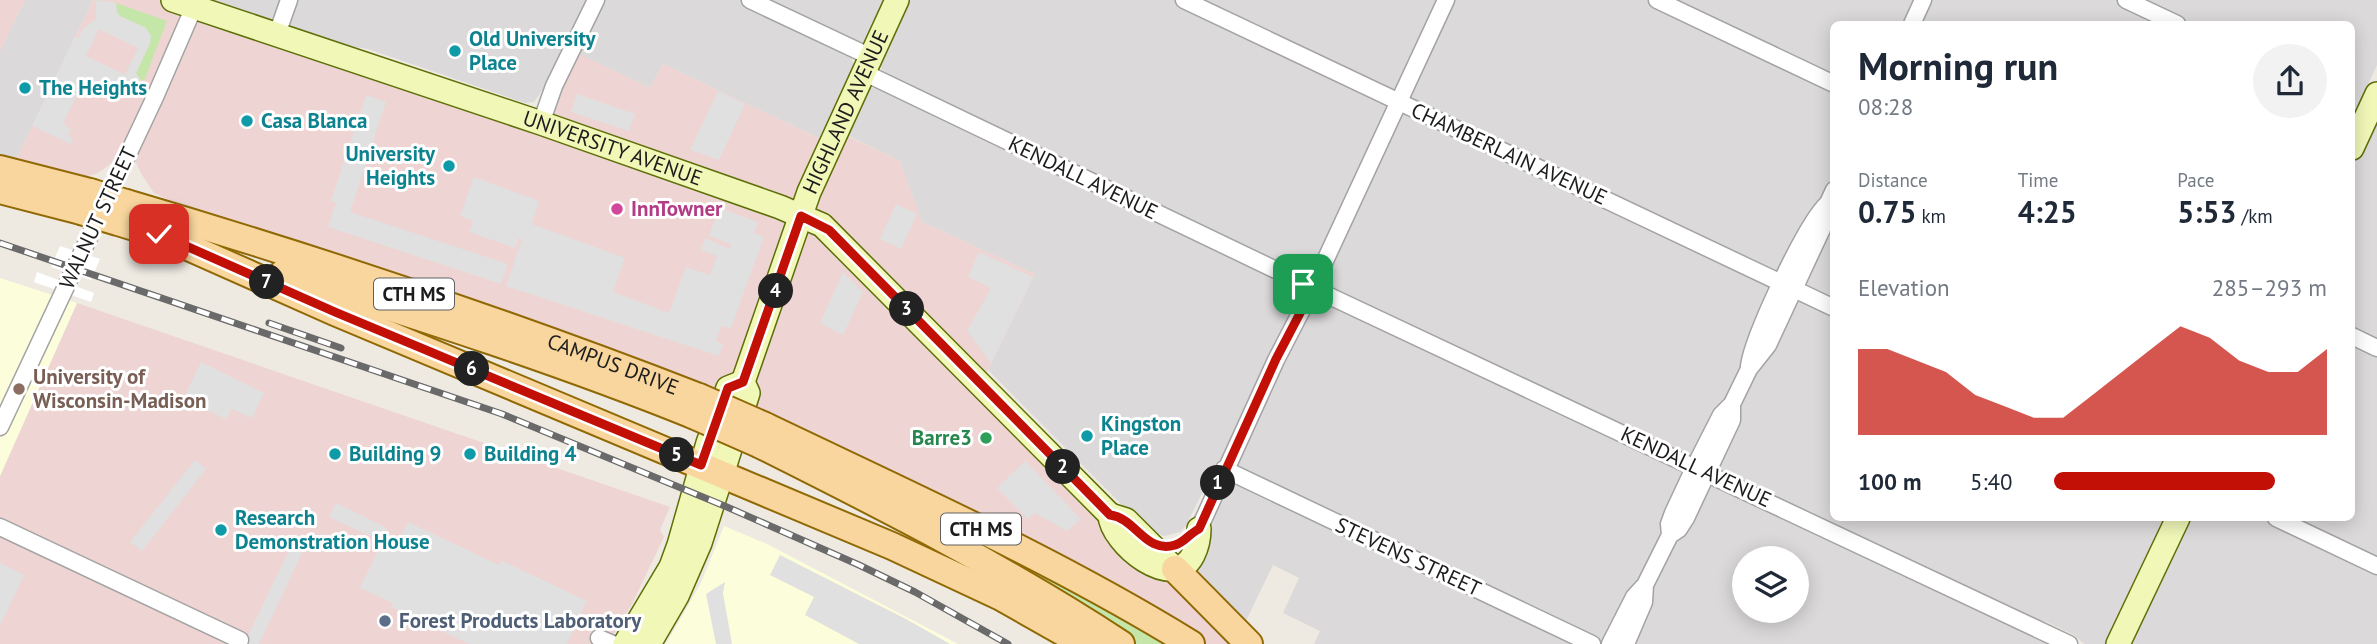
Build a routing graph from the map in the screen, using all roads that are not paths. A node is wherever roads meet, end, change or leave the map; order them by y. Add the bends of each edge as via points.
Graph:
1 (289, 0) edge
2 (596, 0) edge
3 (750, 0) edge
4 (897, 0) edge
5 (1184, 0) edge
6 (1446, 0) edge
7 (1657, 0) edge
8 (1923, 0) edge
9 (2126, 0) edge
10 (184, 4) edge
11 (1913, 21) edge
12 (2171, 21) edge
13 (277, 34) junction
14 (867, 64) junction
15 (1830, 82) edge
16 (2377, 94) edge
17 (1398, 102) junction
18 (2365, 114) edge
19 (541, 123) junction
20 (2355, 140) edge
21 (0, 169) edge
22 (0, 190) edge
23 (1830, 197) edge
24 (85, 202) junction
25 (122, 212) junction
26 (801, 216) junction
27 (159, 234) junction
28 (1788, 287) junction
29 (1313, 288) junction
30 (1830, 306) edge
31 (2355, 337) edge
32 (2377, 348) edge
33 (696, 406) junction
34 (0, 427) edge
35 (762, 435) junction
36 (1224, 469) junction
37 (1701, 469) junction
38 (711, 470) junction
39 (1110, 515) junction
40 (2177, 521) edge
41 (2282, 521) edge
42 (0, 527) edge
43 (1199, 529) junction
44 (1147, 541) junction
45 (2377, 566) edge
46 (1175, 569) junction
47 (1646, 585) junction
48 (239, 642) edge
49 (2064, 642) edge
50 (625, 644) edge
51 (649, 644) edge
52 (1084, 644) edge
53 (1121, 644) edge
54 (1191, 644) edge
55 (1249, 644) edge
56 (1592, 644) edge
57 (1610, 644) edge
58 (1626, 644) edge
59 (2118, 644) edge

1 - 13 street
2 - 19 street
3 - 14 street, KENDALL AVENUE
4 - 14 street, HIGHLAND AVENUE
5 - 17 street, CHAMBERLAIN AVENUE
6 - 17 street
7 - 15 street
8 - 11 street
9 - 12 street
10 - 13 street, UNIVERSITY AVENUE
10 - 34 street, WALNUT STREET via 150,107
13 - 19 street, UNIVERSITY AVENUE
14 - 26 street, HIGHLAND AVENUE
14 - 29 street, KENDALL AVENUE
16 - 18 street
17 - 28 street, CHAMBERLAIN AVENUE
17 - 29 street
18 - 20 street
19 - 26 street, UNIVERSITY AVENUE
21 - 24 main road, CAMPUS DRIVE / CTH MS
22 - 24 main road, CAMPUS DRIVE / CTH MS
23 - 28 street via 1811,224
24 - 25 main road, CAMPUS DRIVE / CTH MS, bridge
25 - 27 main road, CAMPUS DRIVE / CTH MS
25 - 33 main road, CAMPUS DRIVE / CTH MS via 250,239 534,334
26 - 38 street, HIGHLAND AVENUE via 743,382 728,388
26 - 39 street, UNIVERSITY AVENUE via 829,230
27 - 33 main road, CAMPUS DRIVE / CTH MS via 467,332 636,392
27 - 38 main road
28 - 30 street, CHAMBERLAIN AVENUE
28 - 37 street via 1755,340 1749,369 1732,404 1721,415
29 - 36 street
29 - 37 street, KENDALL AVENUE
31 - 32 street
33 - 35 main road, CAMPUS DRIVE / CTH MS, bridge
35 - 53 main road, CAMPUS DRIVE / CTH MS
35 - 54 main road, CAMPUS DRIVE / CTH MS via 1048,562
36 - 43 street
36 - 56 street, STEVENS STREET
37 - 47 street via 1673,513 1670,535
37 - 49 street, KENDALL AVENUE
38 - 50 street, HIGHLAND AVENUE via 671,567
38 - 51 street, HIGHLAND AVENUE via 689,571
38 - 52 main road via 954,574
39 - 44 street via 1126,520
39 - 46 street via 1114,530 1144,561
40 - 59 street
41 - 45 street
42 - 48 street
43 - 44 street via 1176,545
43 - 46 street via 1189,562
44 - 46 street
46 - 55 main road
47 - 57 street via 1634,597
47 - 58 street via 1644,602

